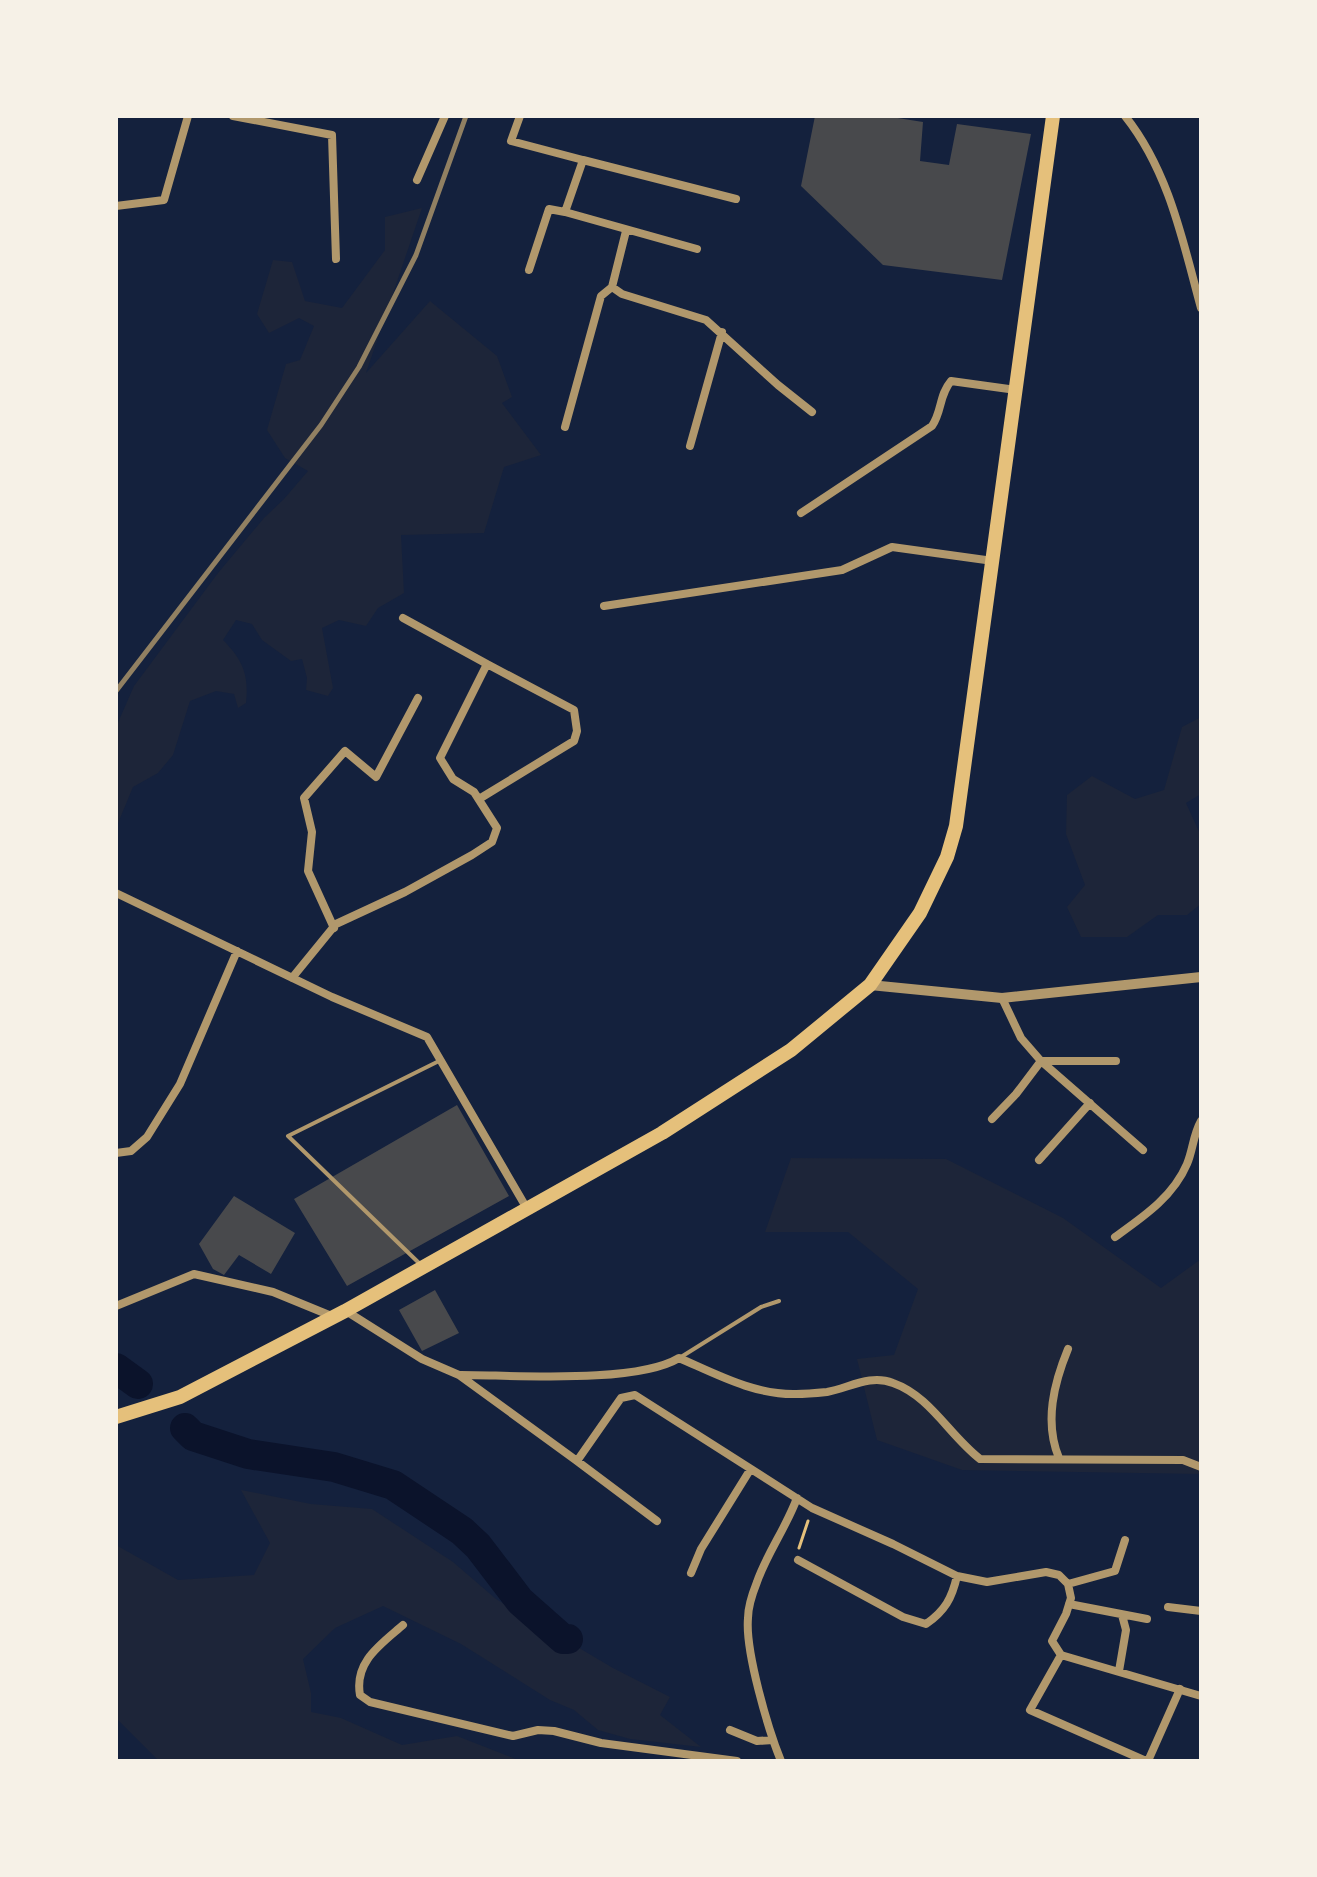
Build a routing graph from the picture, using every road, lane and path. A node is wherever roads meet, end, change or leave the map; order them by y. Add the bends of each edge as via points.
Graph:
1 (188, 116) edge
2 (233, 116) edge
3 (445, 116) edge
4 (520, 116) edge
5 (1053, 116) edge
6 (1125, 116) edge
7 (583, 160) junction
8 (417, 180) dead end
9 (736, 199) dead end
10 (116, 206) edge
11 (565, 212) junction
12 (626, 231) junction
13 (697, 249) dead end
14 (336, 259) dead end
15 (529, 270) dead end
16 (612, 287) junction
17 (1201, 308) edge
18 (722, 332) junction
19 (1016, 390) junction
20 (812, 412) dead end
21 (565, 427) dead end
22 (690, 446) dead end
23 (801, 513) dead end
24 (993, 561) junction
25 (604, 606) dead end
26 (403, 618) dead end
27 (487, 664) junction
28 (418, 698) dead end
29 (479, 799) junction
30 (116, 893) edge
31 (334, 928) junction
32 (237, 951) junction
33 (1201, 977) edge
34 (292, 978) junction
35 (870, 985) junction
36 (1002, 998) junction
37 (441, 1060) junction
38 (1041, 1061) junction
39 (1116, 1061) dead end
40 (1090, 1103) junction
41 (992, 1119) dead end
42 (1201, 1121) edge
43 (1143, 1150) dead end
44 (116, 1153) edge
45 (1039, 1160) dead end
46 (526, 1207) junction
47 (1115, 1237) dead end
48 (422, 1266) junction
49 (779, 1301) dead end
50 (116, 1306) edge
51 (340, 1314) junction
52 (1068, 1349) dead end
53 (679, 1358) junction
54 (459, 1375) junction
55 (116, 1417) edge
56 (1059, 1458) junction
57 (577, 1461) junction
58 (1201, 1467) edge
59 (750, 1470) junction
60 (797, 1498) junction
61 (812, 1508) junction
62 (657, 1521) dead end
63 (1125, 1540) dead end
64 (798, 1560) joint
65 (691, 1573) dead end
66 (957, 1576) junction
67 (1068, 1584) junction
68 (1069, 1604) junction
69 (1168, 1607) dead end
70 (1201, 1611) edge
71 (1122, 1615) junction
72 (1147, 1619) dead end
73 (403, 1625) dead end
74 (1061, 1655) junction
75 (1119, 1671) junction
76 (1180, 1689) junction
77 (1201, 1696) edge
78 (730, 1730) dead end
79 (773, 1740) junction
80 (737, 1761) edge
81 (781, 1761) edge
82 (1147, 1761) edge

1 - 10 street via 164,200
2 - 14 street via 332,135
3 - 8 street
4 - 7 street via 511,141
5 - 19 highway
6 - 17 street via 1161,175
7 - 9 street
7 - 11 street
11 - 12 street
11 - 15 street via 549,209
12 - 13 street
12 - 16 street
16 - 18 street via 706,320
16 - 21 street via 601,296
18 - 20 street
18 - 22 street
19 - 23 street via 951,381 932,426
19 - 24 highway
24 - 25 street via 892,547 842,570
24 - 35 highway via 956,826 920,913
26 - 27 street
27 - 29 street via 440,758 453,779
27 - 29 street via 574,710 577,731 574,741
28 - 31 street via 376,777 345,751 304,798 312,832 308,871
29 - 31 street via 497,828 492,842
30 - 32 street
31 - 34 street
32 - 34 street
32 - 44 street via 180,1084 147,1137 131,1151
33 - 36 street
34 - 37 street via 427,1037
35 - 36 street
35 - 46 highway via 778,1059 662,1133
36 - 38 street via 1021,1038
37 - 46 street
37 - 48 lane via 288,1136
38 - 39 street
38 - 40 street
38 - 41 street
40 - 43 street
40 - 45 street
42 - 47 street via 1174,1187
46 - 48 highway
48 - 51 highway
49 - 53 lane
50 - 51 street via 194,1274
51 - 54 street
51 - 55 highway via 180,1397
52 - 56 street via 1055,1380 1054,1445
53 - 54 street via 665,1367 635,1372
53 - 56 street via 755,1389 794,1394 828,1392 868,1380 890,1382 914,1393 980,1459
54 - 57 street
56 - 58 street via 1183,1460
57 - 59 street via 621,1398 635,1395
57 - 62 street
59 - 60 street
59 - 65 street
60 - 61 street
60 - 79 street via 757,1582 747,1618
61 - 64 path
61 - 66 street
63 - 67 street via 1115,1571
64 - 66 street via 903,1617 926,1624 952,1598
66 - 67 street via 987,1582 1046,1572
67 - 68 street
68 - 71 street
68 - 74 street via 1052,1641
69 - 70 street
71 - 72 street
71 - 75 street via 1126,1630
73 - 80 street via 362,1668 360,1695 370,1702 513,1736 554,1731 601,1743
74 - 75 street
74 - 82 street via 1030,1710
75 - 76 street
76 - 77 street
76 - 82 street
78 - 79 street via 757,1741
79 - 81 street

